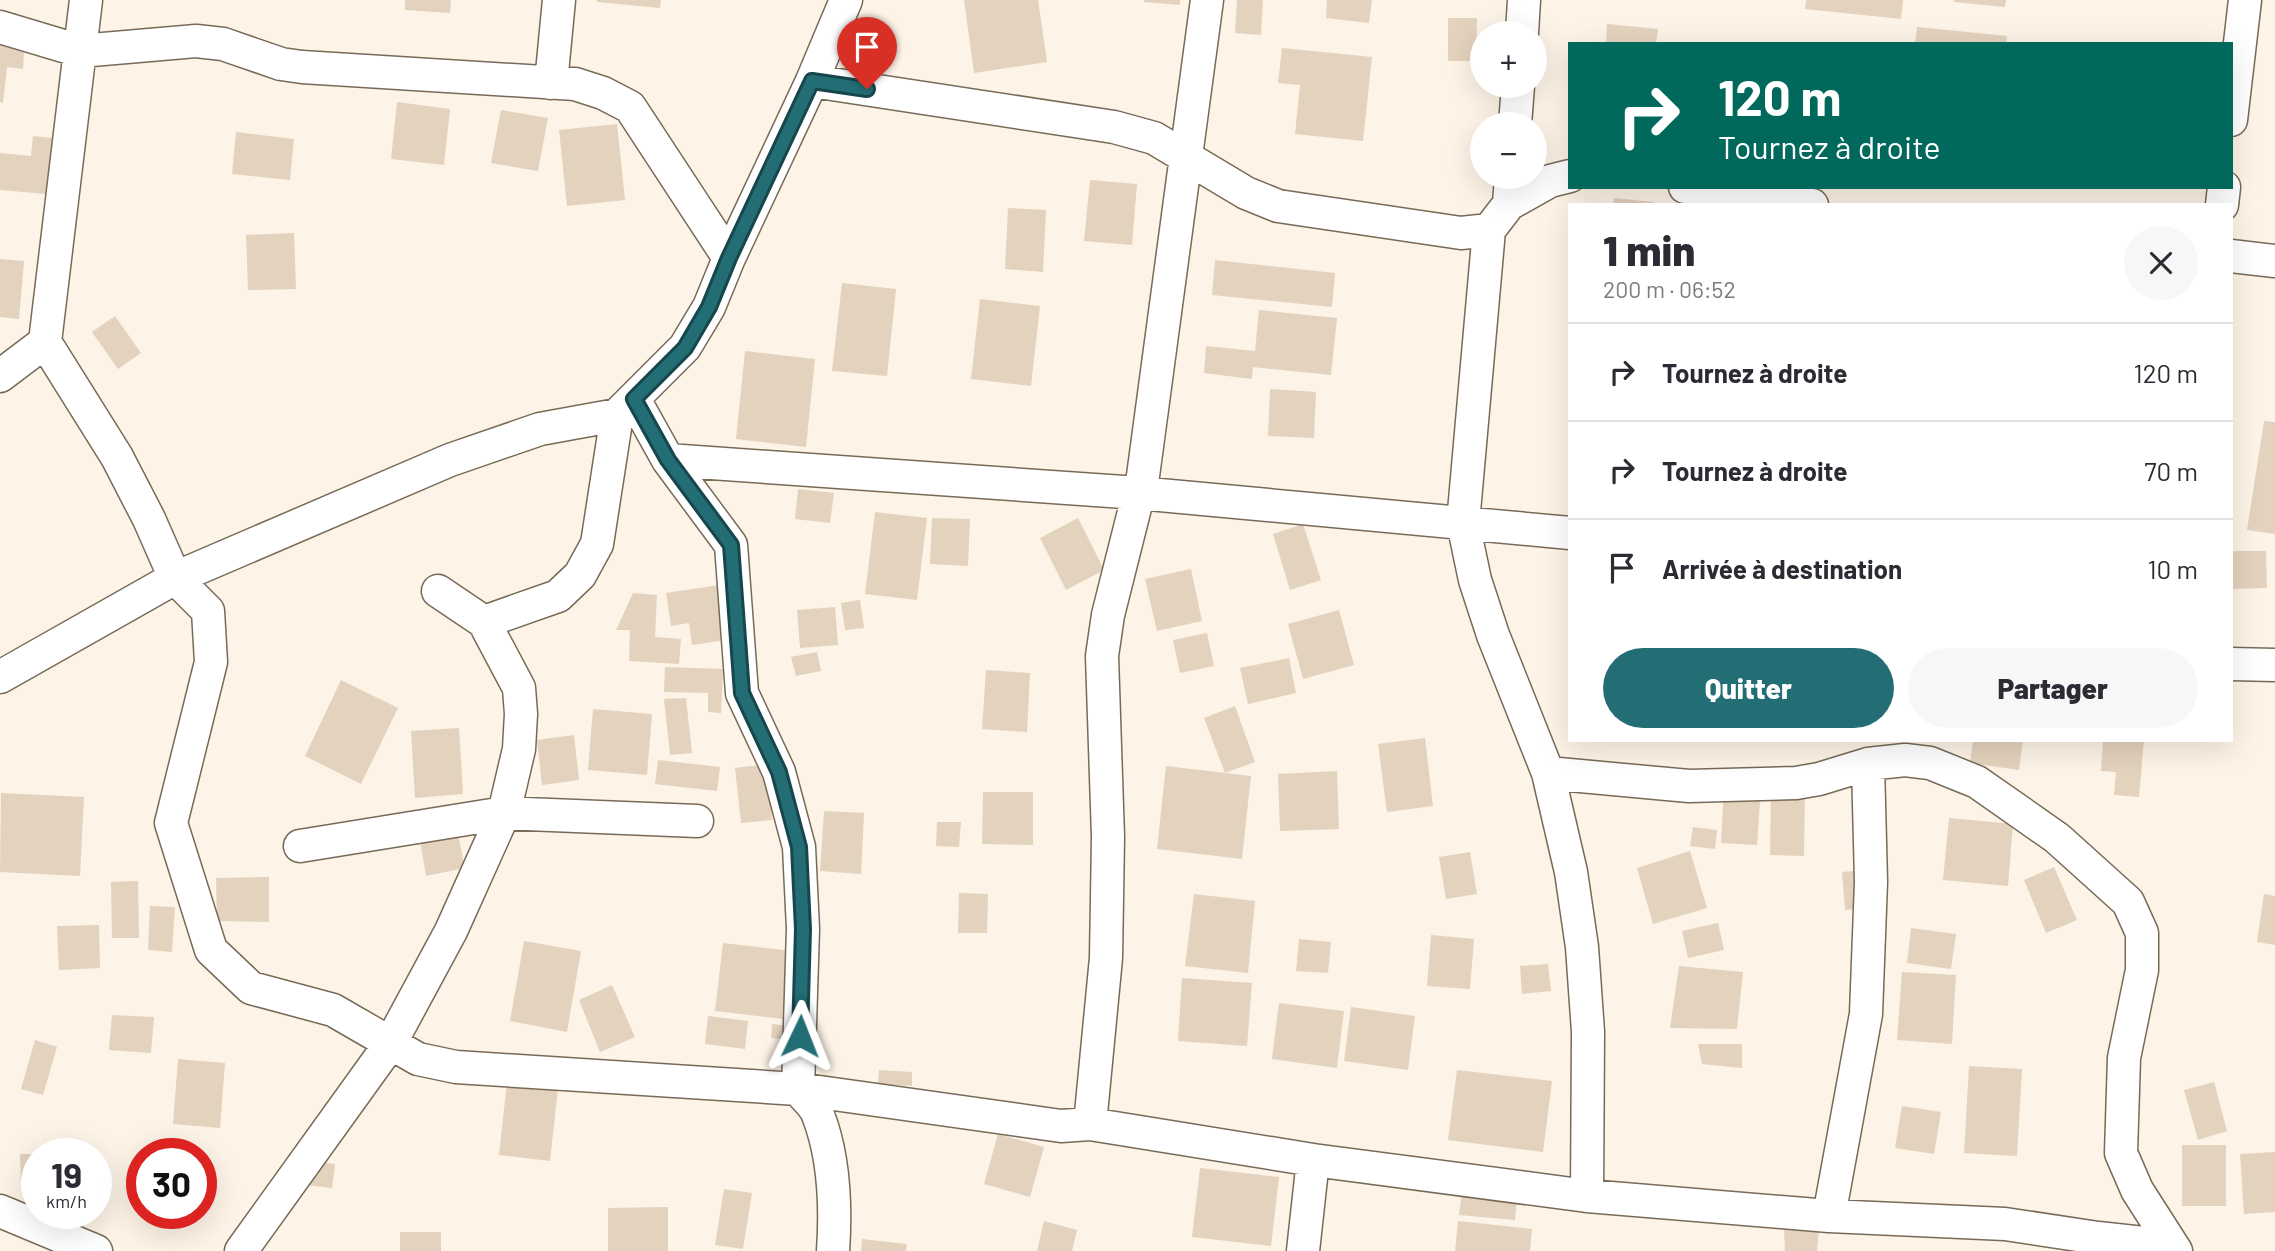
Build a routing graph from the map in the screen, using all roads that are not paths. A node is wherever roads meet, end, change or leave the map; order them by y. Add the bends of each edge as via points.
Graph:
1 (86, 0) edge
2 (559, 0) edge
3 (846, 0) edge
4 (1207, 0) edge
5 (1524, 0) edge
6 (2245, 0) edge
7 (1523, 21) edge
8 (0, 27) edge
9 (80, 51) junction
10 (812, 81) junction
11 (551, 83) junction
12 (2233, 103) edge
13 (1186, 159) junction
14 (1568, 176) edge
15 (1698, 189) edge
16 (1510, 190) edge
17 (1786, 203) edge
18 (1489, 230) junction
19 (2233, 256) edge
20 (729, 258) junction
21 (2275, 261) edge
22 (45, 342) junction
23 (0, 376) edge
24 (625, 407) junction
25 (668, 460) junction
26 (1138, 493) junction
27 (1463, 523) junction
28 (1568, 533) edge
29 (175, 578) junction
30 (438, 591) dead end
31 (484, 622) junction
32 (2233, 664) edge
33 (2275, 665) edge
34 (0, 677) edge
35 (1868, 764) junction
36 (1548, 773) junction
37 (504, 813) junction
38 (697, 821) dead end
39 (300, 846) dead end
40 (390, 1044) junction
41 (798, 1089) junction
42 (1090, 1124) junction
43 (1314, 1160) junction
44 (1587, 1196) junction
45 (0, 1211) edge
46 (1829, 1216) junction
47 (2173, 1248) edge
48 (96, 1251) edge
49 (241, 1251) edge
50 (833, 1251) edge
51 (1303, 1251) edge

1 - 9 street
2 - 11 street
3 - 10 street
4 - 13 street
5 - 7 street
6 - 12 street
8 - 9 street
9 - 11 street via 196,41 223,44 302,67
9 - 22 street
10 - 13 street via 1114,127 1154,138
10 - 20 street
11 - 20 street via 575,84 630,107
13 - 18 street via 1278,206 1461,233
13 - 26 street
14 - 16 street
15 - 17 street
16 - 18 street
18 - 27 street
19 - 21 street
20 - 24 street via 709,307 685,348
22 - 23 street
22 - 29 street via 117,457
24 - 25 street
24 - 29 street via 540,429 450,460
24 - 31 street via 597,544 580,575 558,596
25 - 26 street
25 - 41 street via 731,545 742,693 779,772 799,847 803,929
26 - 27 street
26 - 42 street via 1102,656 1108,837 1106,958
27 - 28 street
27 - 36 street via 1493,635
29 - 34 street
29 - 40 street via 208,611 211,662 171,823 211,950 251,988 333,1010
30 - 31 street
31 - 37 street via 519,688 519,749
32 - 33 street
35 - 36 street via 1796,783 1689,786
35 - 46 street via 1871,882 1866,1014
35 - 47 street via 1905,760 1930,764 1977,782 2057,838 2128,902 2142,933 2142,970 2124,1058 2121,1153 2137,1190
36 - 44 street via 1571,872 1582,947 1588,1032
37 - 38 street
37 - 39 street
37 - 40 street via 451,931
40 - 41 street via 418,1059 456,1067
40 - 49 street
41 - 42 street via 1061,1126
41 - 50 street via 818,1112 829,1157
42 - 43 street
43 - 44 street
43 - 51 street
44 - 46 street
45 - 48 street
46 - 47 street via 2005,1224

